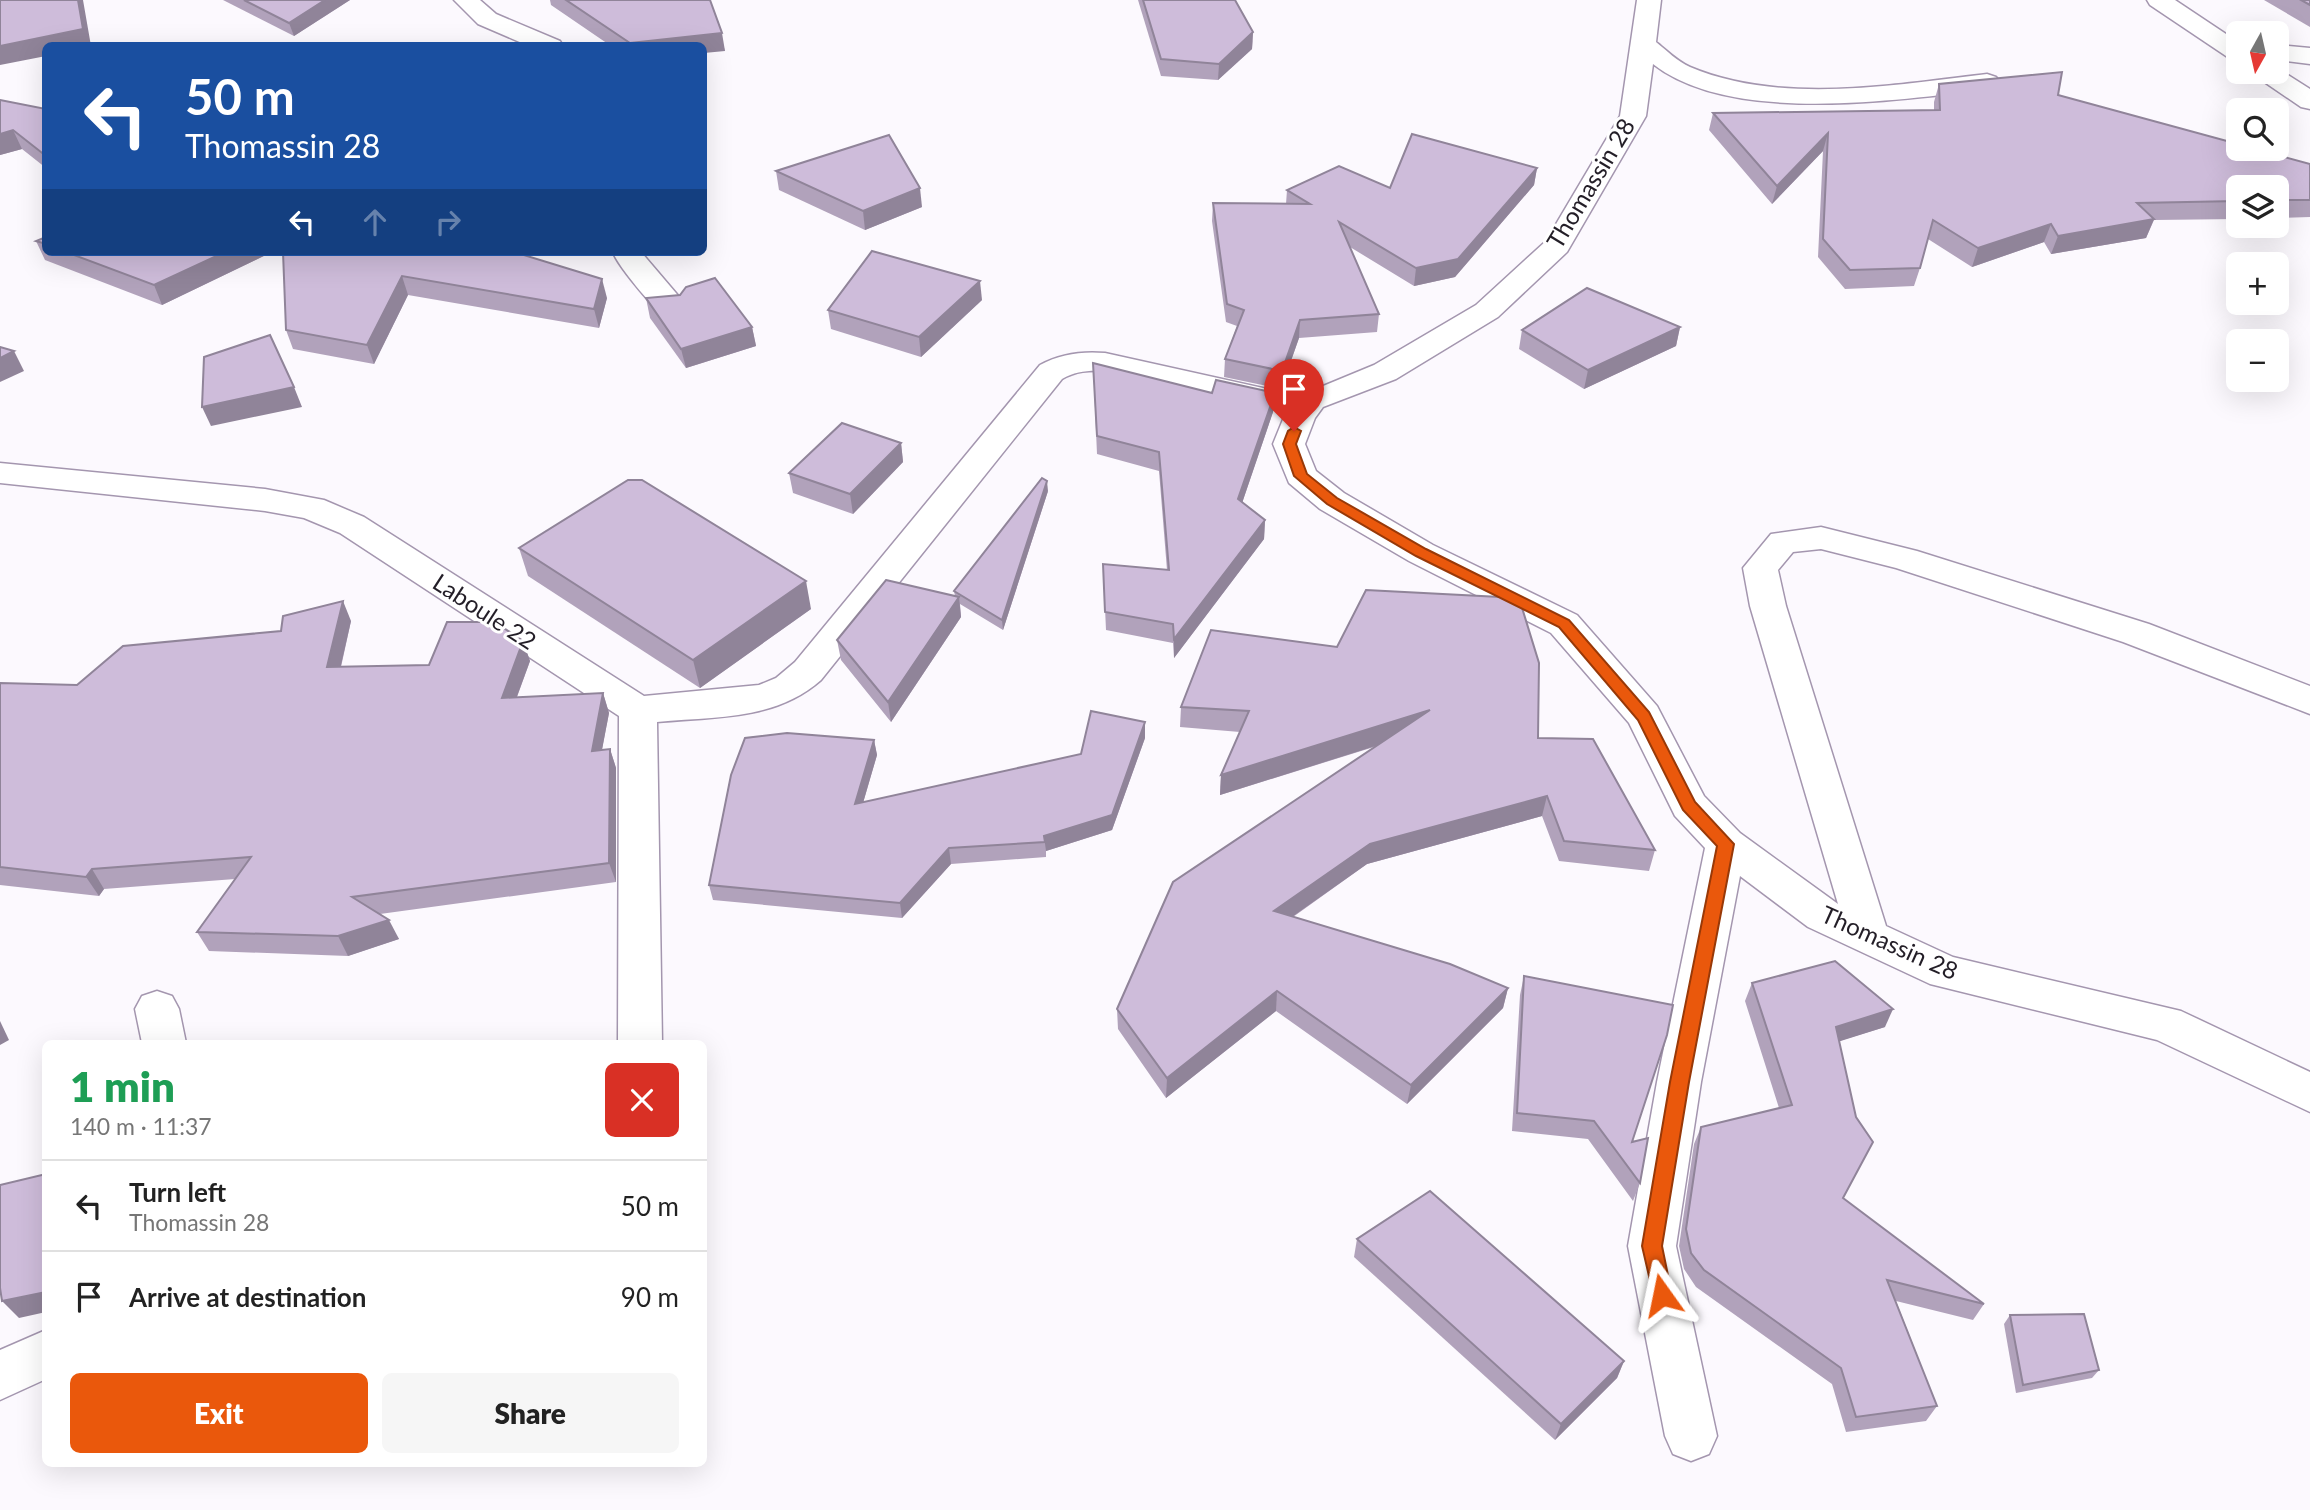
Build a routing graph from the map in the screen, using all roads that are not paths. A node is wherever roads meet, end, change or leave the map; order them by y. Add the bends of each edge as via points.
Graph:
1 (466, 0) edge
2 (1649, 0) edge
3 (2159, 0) edge
4 (541, 42) edge
5 (1644, 45) junction
6 (2226, 45) edge
7 (2289, 54) edge
8 (2310, 55) edge
9 (1987, 82) edge
10 (2284, 84) edge
11 (2310, 102) edge
12 (628, 256) edge
13 (672, 306) edge
14 (1307, 407) junction
15 (0, 473) edge
16 (2310, 701) edge
17 (638, 710) junction
18 (1726, 844) junction
19 (1869, 937) junction
20 (640, 1040) edge
21 (2310, 1093) edge
22 (42, 1355) edge
23 (0, 1376) edge
24 (1691, 1436) dead end

1 - 4 street via 486,19
2 - 5 street, Thomassin 28
3 - 6 street
5 - 9 street via 1679,72 1732,88 1797,96 1865,96
5 - 14 street, Thomassin 28 via 1633,116 1557,246 1487,311 1385,372 1336,389
7 - 8 street
10 - 11 street
12 - 13 street
14 - 17 street via 1105,362 1083,360 1063,365 1051,372 808,671 789,687 765,698
14 - 18 street, Thomassin 28 via 1289,444 1301,476 1332,501 1421,553 1564,624 1644,716 1689,806
15 - 17 street, Laboule 22 via 312,508 352,525
16 - 19 street via 2136,633 1905,559 1821,538 1783,542 1760,568 1768,606
17 - 20 street
18 - 19 street, Thomassin 28 via 1823,915
18 - 24 street via 1652,1246
19 - 21 street, Thomassin 28 via 1945,972 2166,1024
22 - 23 street

